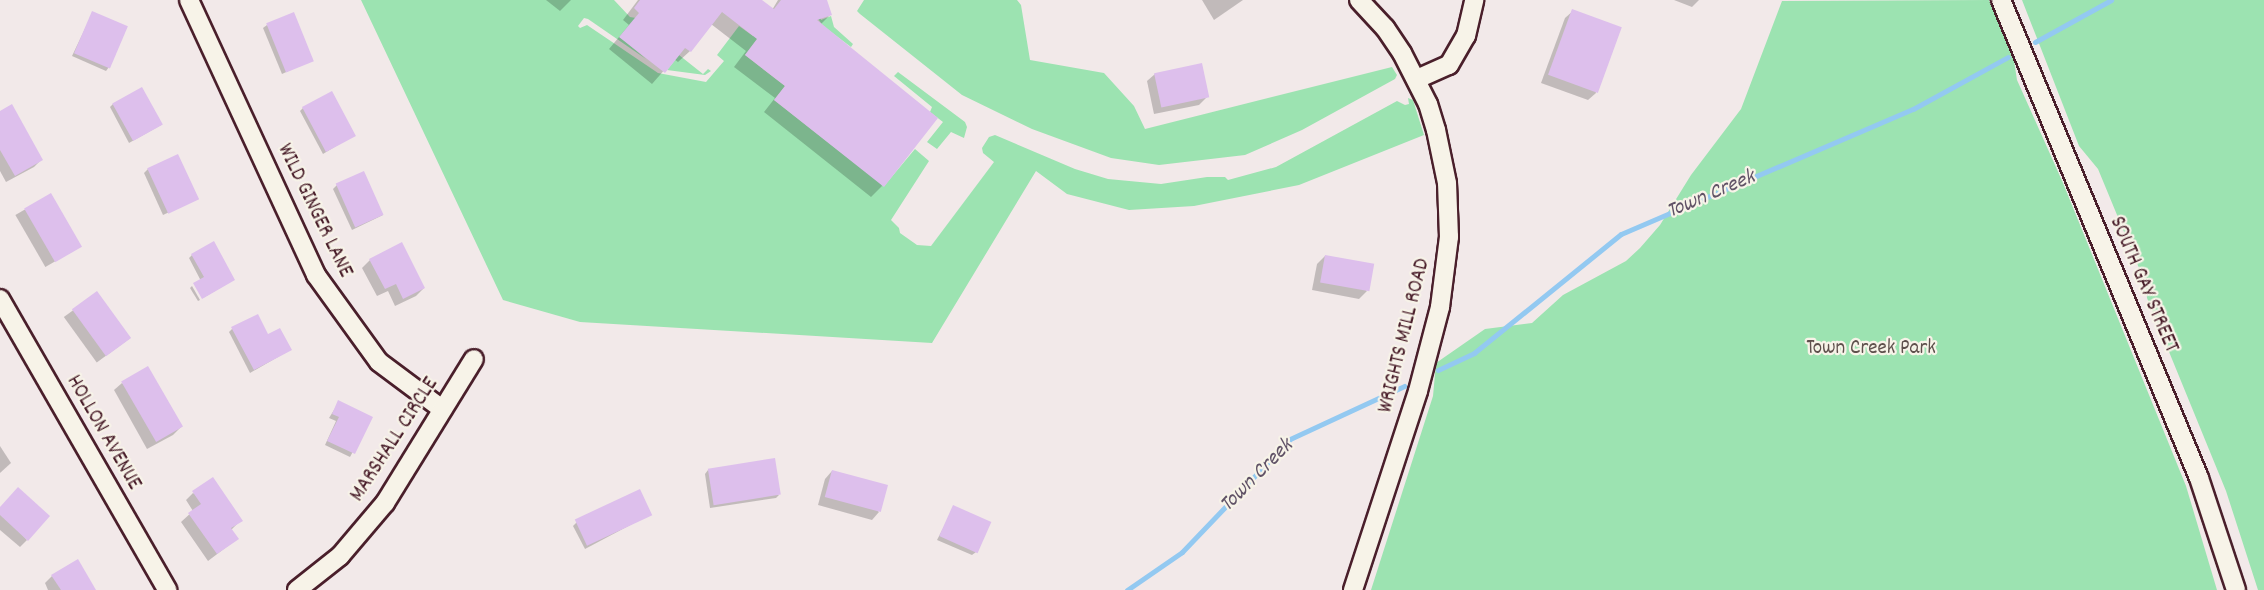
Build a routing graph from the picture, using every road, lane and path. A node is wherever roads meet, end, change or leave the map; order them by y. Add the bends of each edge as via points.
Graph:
1 (189, 0) edge
2 (1359, 0) edge
3 (1474, 0) edge
4 (2001, 0) edge
5 (1417, 79) junction
6 (0, 298) edge
7 (474, 359) dead end
8 (442, 409) junction
9 (167, 590) edge
10 (297, 590) edge
11 (1353, 590) edge
12 (2236, 590) edge

1 - 8 street, WILD GINGER LANE via 316,275 379,362
2 - 5 street, WRIGHTS MILL ROAD via 1385,28
3 - 5 street via 1466,36 1449,65
4 - 12 street, SOUTH GAY STREET via 2199,478
5 - 11 street, WRIGHTS MILL ROAD via 1436,130 1447,183 1447,264 1418,391
6 - 9 street, HOLLON AVENUE
7 - 8 street, MARSHALL CIRCLE
8 - 10 street, MARSHALL CIRCLE via 385,503 340,556

